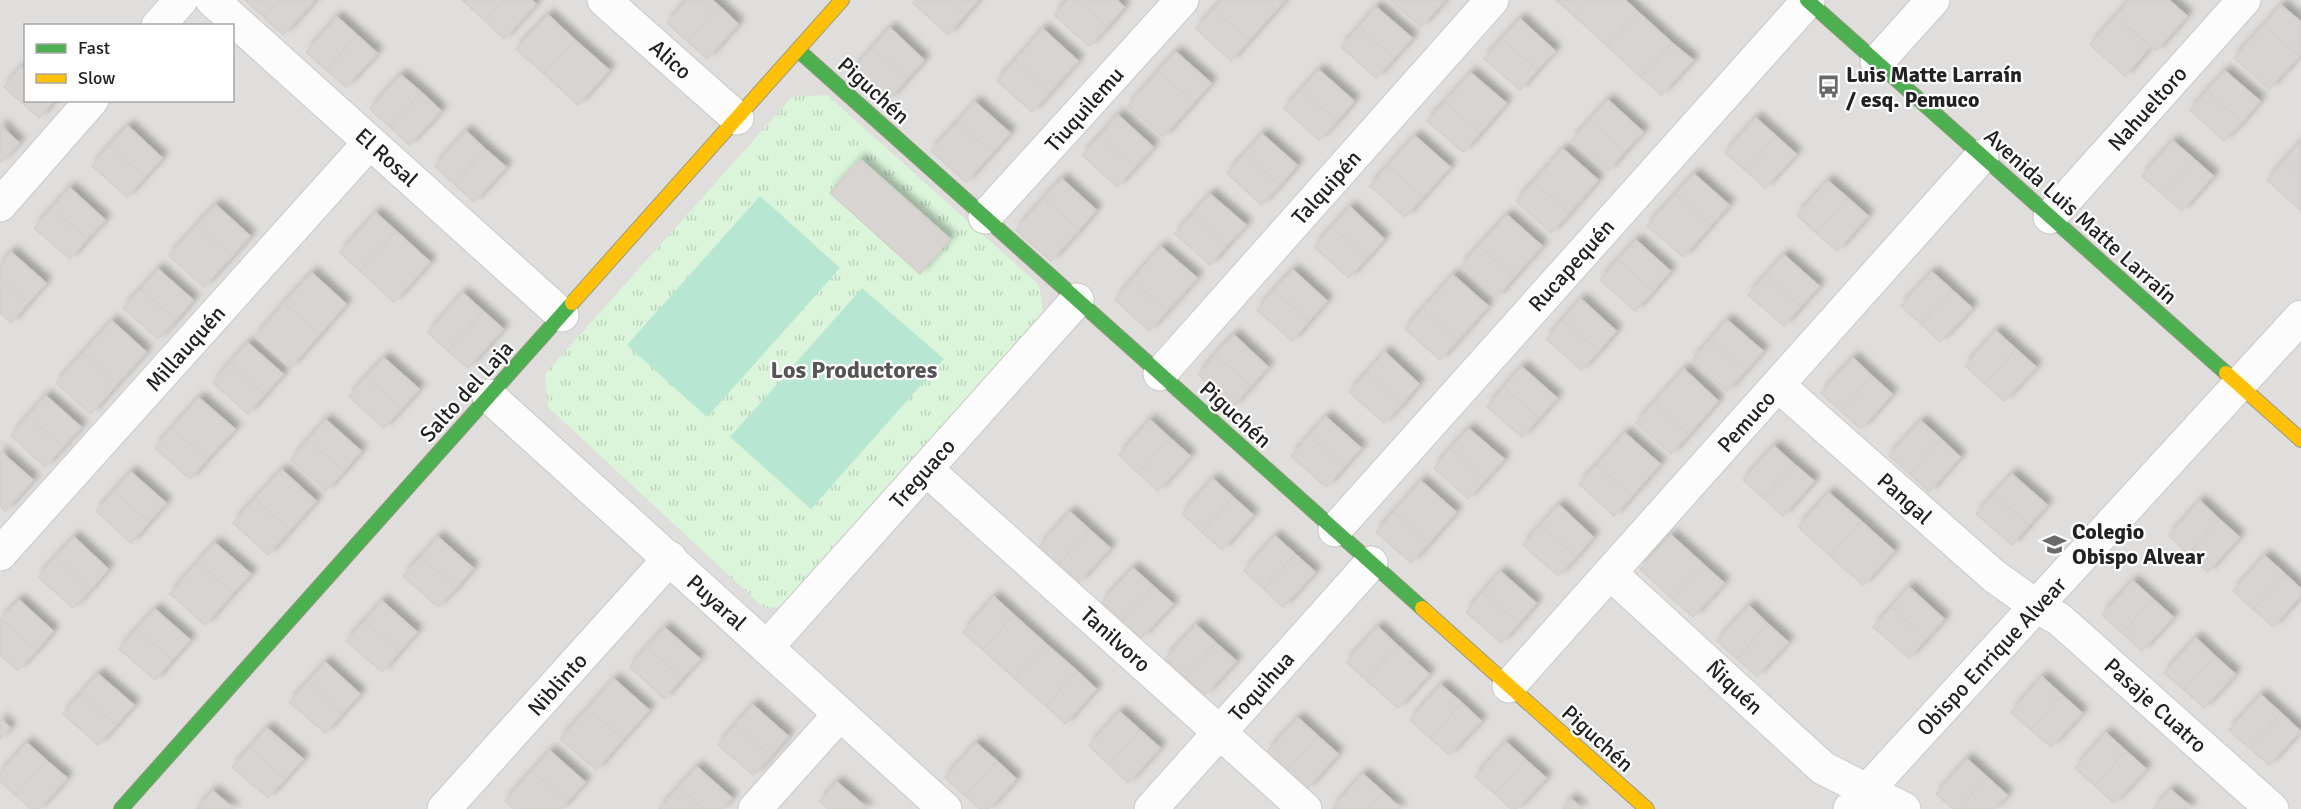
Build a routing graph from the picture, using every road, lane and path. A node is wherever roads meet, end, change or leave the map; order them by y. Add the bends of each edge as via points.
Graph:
1 (181, 0) edge
2 (212, 0) edge
3 (604, 0) edge
4 (842, 0) edge
5 (1182, 0) edge
6 (1492, 0) edge
7 (1933, 0) edge
8 (2244, 0) edge
9 (1807, 1) edge
10 (160, 24) edge
11 (798, 50) junction
12 (1876, 62) junction
13 (90, 102) edge
14 (737, 118) junction
15 (370, 142) junction
16 (1982, 156) junction
17 (0, 205) edge
18 (985, 217) junction
19 (2050, 217) junction
20 (1077, 300) junction
21 (562, 315) junction
22 (2301, 317) edge
23 (1160, 374) junction
24 (1778, 385) junction
25 (2239, 385) junction
26 (489, 396) junction
27 (2301, 440) edge
28 (926, 469) junction
29 (1335, 530) junction
30 (0, 554) edge
31 (669, 558) junction
32 (1371, 563) junction
33 (1610, 573) junction
34 (2036, 606) junction
35 (767, 647) junction
36 (1509, 686) junction
37 (840, 714) junction
38 (1220, 732) junction
39 (1859, 799) edge
40 (122, 809) edge
41 (444, 809) edge
42 (755, 809) edge
43 (945, 809) edge
44 (1151, 809) edge
45 (1305, 809) edge
46 (1647, 809) edge
47 (1904, 809) edge
48 (2272, 809) edge

1 - 10 street
2 - 15 street, El Rosal
3 - 14 street, Alico
4 - 11 street, Salto del Laja
5 - 18 street, Tiuquilemu
6 - 23 street, Talquipén
7 - 12 street
8 - 19 street, Nahueltoro
9 - 12 street, Avenida Luis Matte Larraín
9 - 29 street, Rucapequén
11 - 14 street, Salto del Laja
11 - 18 street, Piguchén
12 - 16 street, Avenida Luis Matte Larraín
13 - 17 street
14 - 21 street, Salto del Laja
15 - 21 street, El Rosal
15 - 30 street, Millauquén
16 - 19 street, Avenida Luis Matte Larraín
16 - 24 street, Pemuco
18 - 20 street, Piguchén
19 - 25 street, Avenida Luis Matte Larraín
20 - 23 street, Piguchén
20 - 28 street, Treguaco
21 - 26 street, Salto del Laja
22 - 25 street, Obispo Enrique Alvear
23 - 29 street, Piguchén
24 - 33 street, Pemuco
24 - 34 street, Pangal via 1994,576
25 - 27 street, Avenida Luis Matte Larraín
25 - 34 street, Obispo Enrique Alvear
26 - 31 street, Puyaral
26 - 40 street, Salto del Laja
28 - 35 street, Treguaco
28 - 38 street, Tanilvoro
29 - 32 street, Piguchén
31 - 35 street, Puyaral
31 - 41 street, Niblinto
32 - 36 street, Piguchén
32 - 38 street, Toquihua
33 - 36 street, Pemuco
33 - 39 street, Ñiquén
34 - 39 street, Obispo Enrique Alvear
34 - 48 street, Pasaje Cuatro via 2059,619
35 - 37 street, Puyaral
36 - 46 street, Piguchén
37 - 42 street
37 - 43 street, Puyaral
38 - 44 street, Toquihua
38 - 45 street, Tanilvoro
39 - 47 street, Ñiquén

